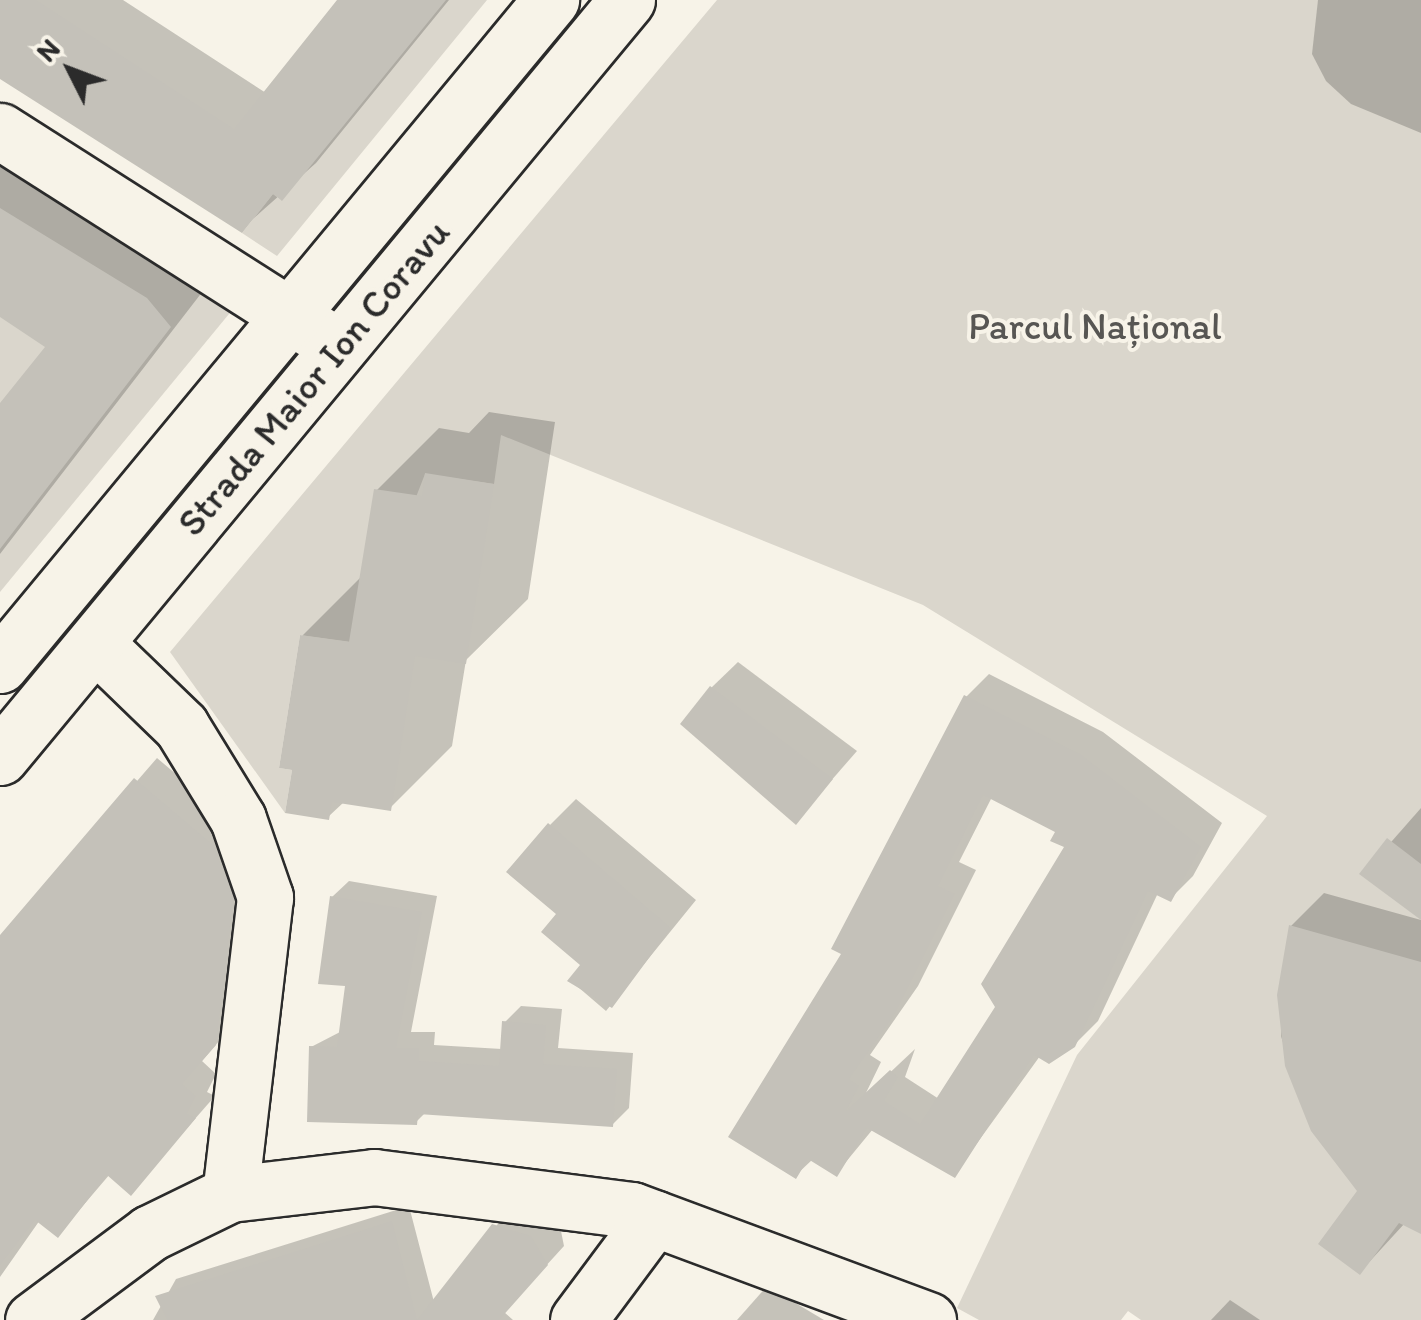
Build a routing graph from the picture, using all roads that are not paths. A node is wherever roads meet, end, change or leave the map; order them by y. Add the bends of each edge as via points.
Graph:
1 (551, 0) edge
2 (628, 0) edge
3 (0, 130) edge
4 (292, 312) junction
5 (338, 349) junction
6 (94, 643) junction
7 (0, 665) edge
8 (0, 757) edge
9 (230, 1194) junction
10 (654, 1218) junction
11 (33, 1320) edge
12 (578, 1320) edge
13 (928, 1320) edge

1 - 4 street, Strada Maior Ion Coravu
2 - 5 street, Strada Maior Ion Coravu
3 - 4 street
4 - 5 street
4 - 7 street, Strada Maior Ion Coravu
5 - 6 street, Strada Maior Ion Coravu
6 - 8 street, Strada Maior Ion Coravu
6 - 9 street via 181,726 238,819 265,897
9 - 10 street via 374,1177 535,1192
9 - 11 street via 150,1233
10 - 12 street
10 - 13 street

